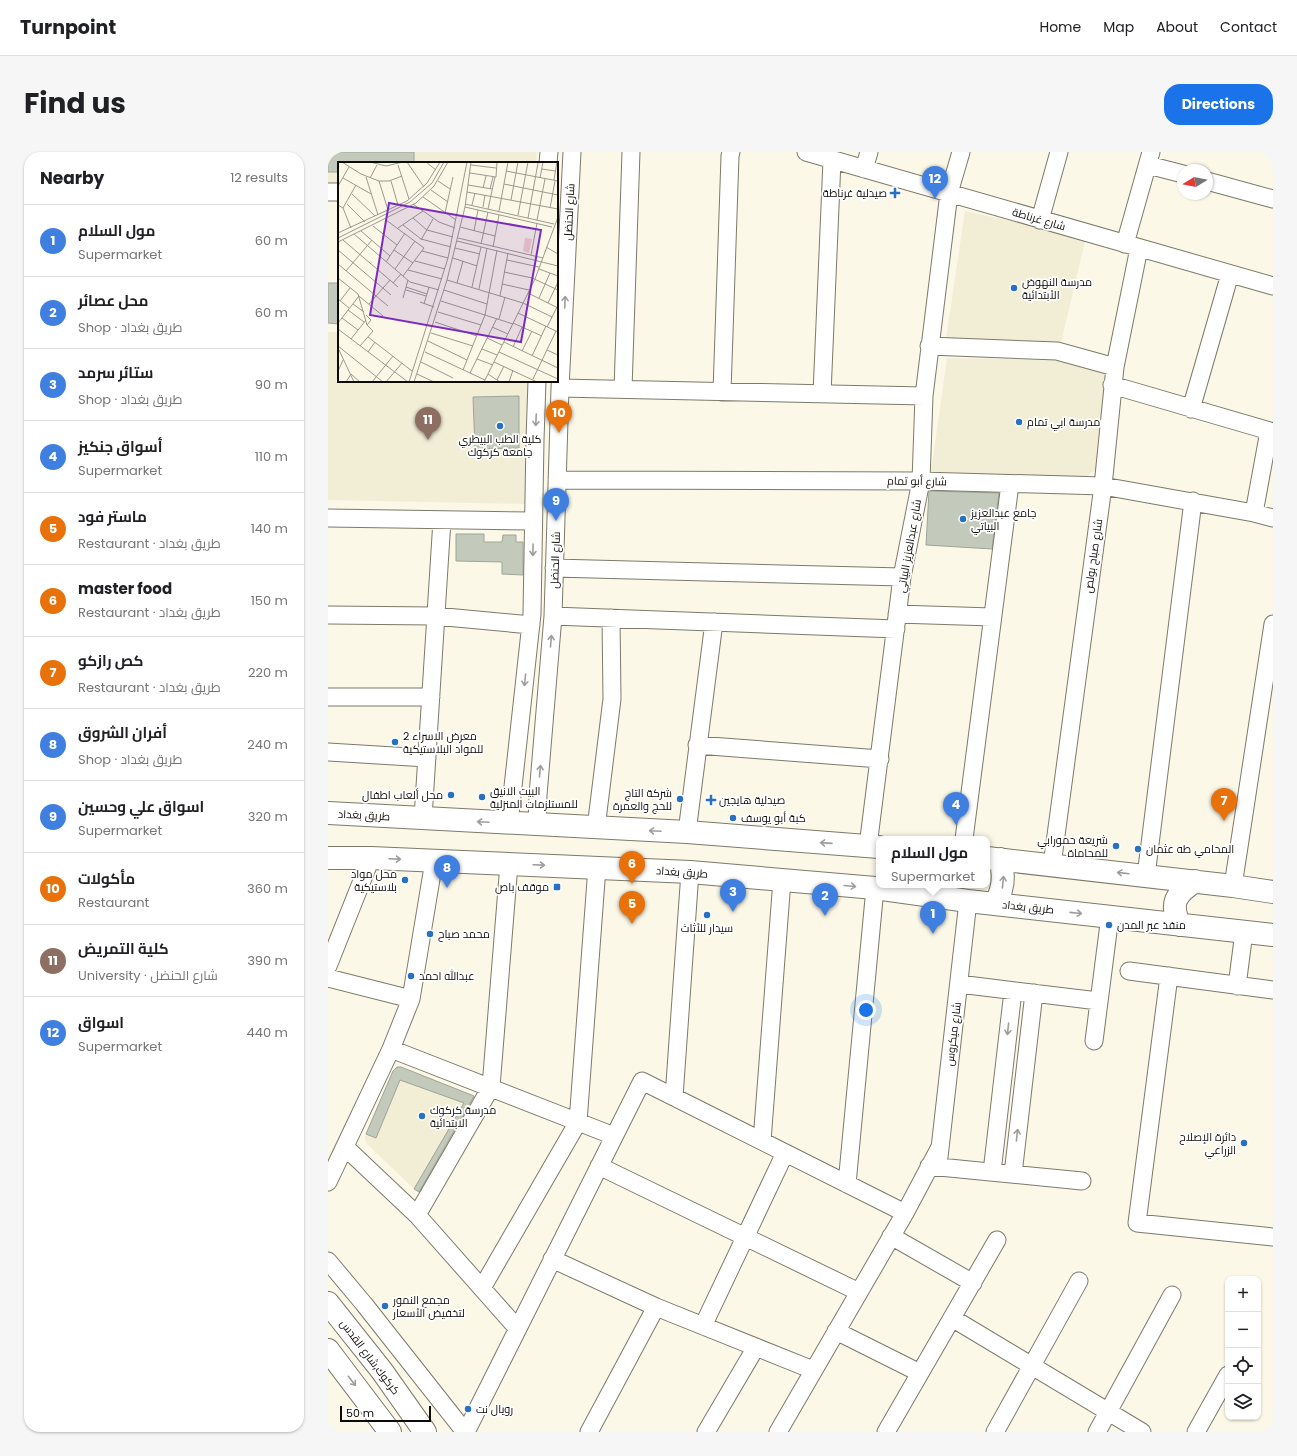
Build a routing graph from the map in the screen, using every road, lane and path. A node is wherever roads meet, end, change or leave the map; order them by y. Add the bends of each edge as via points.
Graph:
1 (549, 152) edge
2 (572, 152) edge
3 (631, 152) edge
4 (731, 152) edge
5 (806, 152) edge
6 (869, 152) edge
7 (961, 152) edge
8 (1059, 152) edge
9 (1149, 158) edge
10 (832, 160) junction
11 (548, 162) edge
12 (864, 169) junction
13 (1177, 171) edge
14 (1213, 183) edge
15 (949, 193) junction
16 (1273, 199) edge
17 (1040, 220) junction
18 (1132, 246) junction
19 (1230, 274) junction
20 (1273, 286) edge
21 (929, 346) junction
22 (1115, 367) junction
23 (538, 382) edge
24 (1112, 385) junction
25 (560, 388) junction
26 (623, 389) junction
27 (722, 392) junction
28 (822, 394) junction
29 (924, 396) junction
30 (1191, 409) junction
31 (1271, 431) edge
32 (535, 440) junction
33 (559, 442) junction
34 (557, 480) junction
35 (921, 481) junction
36 (1010, 484) junction
37 (1103, 486) junction
38 (1193, 502) junction
39 (1254, 513) junction
40 (328, 518) edge
41 (1273, 518) edge
42 (442, 520) junction
43 (533, 521) junction
44 (554, 568) junction
45 (902, 576) junction
46 (328, 615) edge
47 (435, 616) junction
48 (553, 616) junction
49 (992, 617) junction
50 (611, 618) junction
51 (714, 622) junction
52 (896, 622) junction
53 (1273, 624) edge
54 (530, 625) junction
55 (431, 697) junction
56 (328, 698) edge
57 (698, 745) junction
58 (328, 752) edge
59 (427, 758) junction
60 (880, 759) junction
61 (513, 791) junction
62 (538, 795) junction
63 (328, 813) edge
64 (423, 818) junction
65 (509, 823) junction
66 (537, 824) junction
67 (596, 828) junction
68 (687, 832) junction
69 (964, 836) edge
70 (874, 846) edge
71 (328, 858) edge
72 (371, 858) junction
73 (994, 858) edge
74 (434, 861) junction
75 (509, 864) junction
76 (1052, 865) junction
77 (597, 867) junction
78 (690, 872) junction
79 (1146, 876) junction
80 (782, 880) junction
81 (1195, 882) junction
82 (1233, 886) junction
83 (875, 888) junction
84 (1273, 892) edge
85 (968, 901) junction
86 (995, 904) junction
87 (1110, 916) junction
88 (1180, 925) junction
89 (1244, 932) junction
90 (1273, 935) edge
91 (328, 967) edge
92 (1129, 971) dead end
93 (1170, 976) junction
94 (960, 984) junction
95 (1237, 986) junction
96 (1273, 990) edge
97 (1013, 991) junction
98 (1034, 993) junction
99 (412, 999) junction
100 (1098, 1001) junction
101 (1094, 1040) dead end
102 (391, 1049) junction
103 (491, 1088) junction
104 (674, 1097) junction
105 (578, 1122) junction
106 (614, 1136) junction
107 (762, 1141) junction
108 (345, 1147) junction
109 (785, 1152) junction
110 (599, 1166) junction
111 (933, 1167) junction
112 (992, 1172) junction
113 (1013, 1174) junction
114 (1082, 1181) dead end
115 (328, 1182) edge
116 (847, 1184) junction
117 (905, 1213) junction
118 (417, 1215) junction
119 (745, 1236) junction
120 (891, 1236) junction
121 (1273, 1237) edge
122 (997, 1240) dead end
123 (552, 1259) junction
124 (328, 1261) edge
125 (1080, 1281) dead end
126 (973, 1283) junction
127 (482, 1288) junction
128 (859, 1292) junction
129 (1172, 1295) dead end
130 (328, 1303) edge
131 (656, 1307) junction
132 (952, 1318) junction
133 (703, 1326) junction
134 (517, 1328) junction
135 (836, 1331) junction
136 (756, 1347) junction
137 (329, 1353) edge
138 (1033, 1367) junction
139 (814, 1370) junction
140 (920, 1373) junction
141 (1225, 1380) edge
142 (1109, 1412) junction
143 (390, 1432) edge
144 (425, 1432) edge
145 (466, 1432) edge
146 (590, 1432) edge
147 (706, 1432) edge
148 (778, 1432) edge
149 (886, 1432) edge
150 (995, 1432) edge
151 (1097, 1432) edge
152 (1142, 1432) edge
153 (1196, 1432) edge

1 - 11 street
25 -> 2 street, شارع الحنضل
3 - 26 street
4 - 27 street
5 - 10 street, شارع غرناطة
6 - 12 street
7 - 15 street, شارع عبدالعزيز البياتي
8 - 17 street
9 - 13 street
9 - 18 street, شارع صباح بولص
10 - 12 street, شارع غرناطة
10 - 28 street
12 - 15 street, شارع غرناطة
14 - 16 street
15 - 17 street, شارع غرناطة
15 - 21 street, شارع عبدالعزيز البياتي
17 - 18 street, شارع غرناطة
18 - 19 street, شارع غرناطة
18 - 22 street, شارع صباح بولص
19 - 20 street, شارع غرناطة
19 - 30 street
21 - 22 street via 1057,350
21 - 29 street, شارع عبدالعزيز البياتي
22 - 24 street, شارع صباح بولص
23 -> 32 street, شارع الحنضل
24 - 30 street
24 - 37 street, شارع صباح بولص
25 - 26 street
25 - 33 street, شارع الحنضل
26 - 27 street
27 - 28 street
28 - 29 street
29 - 35 street, شارع عبدالعزيز البياتي
30 - 31 street
31 - 39 street
32 - 33 street
32 - 43 street, شارع الحنضل
33 - 34 street, شارع الحنضل
34 - 35 street, شارع أبو تمام
34 - 44 street, شارع الحنضل
35 - 36 street, شارع أبو تمام
35 - 45 street, شارع عبدالعزيز البياتي
36 - 37 street, شارع أبو تمام
36 - 49 street
37 - 38 street, شارع أبو تمام
37 - 76 street, شارع صباح بولص
38 - 39 street, شارع أبو تمام
38 - 79 street
39 - 41 street, شارع أبو تمام
40 - 42 street
42 - 43 street
42 - 47 street
43 -> 54 street, شارع الحنضل
44 - 45 street
44 - 48 street, شارع الحنضل
45 - 52 street, شارع عبدالعزيز البياتي
46 - 47 street
47 - 54 street
47 - 55 street
48 - 50 street
62 -> 48 street, شارع الحنضل
49 - 52 street
49 - 69 street
50 - 51 street
50 - 67 street via 612,699
51 - 52 street
51 - 57 street
52 - 60 street, شارع عبدالعزيز البياتي
53 - 82 street
54 -> 61 street, شارع الحنضل
55 - 56 street
55 - 59 street
57 - 60 street
57 - 68 street
58 - 59 street
59 - 64 street
60 - 70 street, شارع عبدالعزيز البياتي
61 - 62 street via 520,802 530,802
61 - 65 street, شارع الحنضل
62 - 66 street, شارع الحنضل
63 - 64 main road, طريق بغداد
65 -> 64 main road, طريق بغداد
65 - 66 main road, طريق بغداد
66 - 67 main road, طريق بغداد
68 -> 67 main road, طريق بغداد
70 -> 68 main road, طريق بغداد
71 - 72 main road, طريق بغداد
72 -> 74 main road, طريق بغداد
72 - 91 street
73 - 76 main road
86 -> 73 main road via 1000,896 1004,877
74 - 75 main road, طريق بغداد
74 - 99 street
75 -> 77 main road, طريق بغداد
75 - 103 street
79 -> 76 main road
77 - 78 main road, طريق بغداد
77 - 105 street
78 - 80 main road, طريق بغداد
78 - 104 street
79 - 81 main road
80 -> 83 main road, طريق بغداد
80 - 107 street
81 - 82 main road
81 - 88 main road via 1177,896 1175,914
82 - 84 main road
83 - 85 main road, طريق بغداد
83 - 116 street
85 - 86 main road, طريق بغداد
85 - 94 street, شارع ميكروس
86 -> 87 main road, طريق بغداد
87 - 88 main road, طريق بغداد
87 - 100 street
88 - 89 main road, طريق بغداد
89 - 90 main road, طريق بغداد
89 - 95 street
91 - 99 street
92 - 93 street
93 - 95 street
93 - 121 street via 1137,1223
94 - 97 street
94 - 111 street, شارع ميكروس via 940,1147
95 - 96 street
97 - 98 street
97 -> 112 street
98 - 100 street
113 -> 98 street
99 - 102 street
100 - 101 street
102 - 103 street
102 - 108 street
103 - 105 street
103 - 118 street
104 - 106 street via 642,1081
104 - 107 street
105 - 106 street
105 - 127 street
106 - 110 street
107 - 109 street
108 - 115 street
108 - 118 street
109 - 116 street
109 - 119 street
110 - 119 street
110 - 123 street
111 - 112 street
111 - 117 street
112 - 113 street
113 - 114 street
116 - 117 street
117 - 120 street
118 - 127 street
119 - 128 street
119 - 133 street
120 - 126 street
120 - 128 street
122 - 126 street
123 - 131 street
123 - 134 street
124 - 145 street
125 - 138 street
126 - 132 street
127 - 134 street
128 - 135 street
129 - 142 street
130 - 144 main road, كركوك,شارع القدس via 382,1371
131 - 133 street
131 - 146 street
132 - 138 street
132 - 140 street
133 - 136 street
134 - 145 street
135 - 139 street
135 - 140 street
136 - 139 street
136 - 147 street
137 -> 143 main road
138 - 142 street
138 - 150 street
139 - 148 street
140 - 149 street
141 - 153 street
142 - 151 street
142 - 152 street

